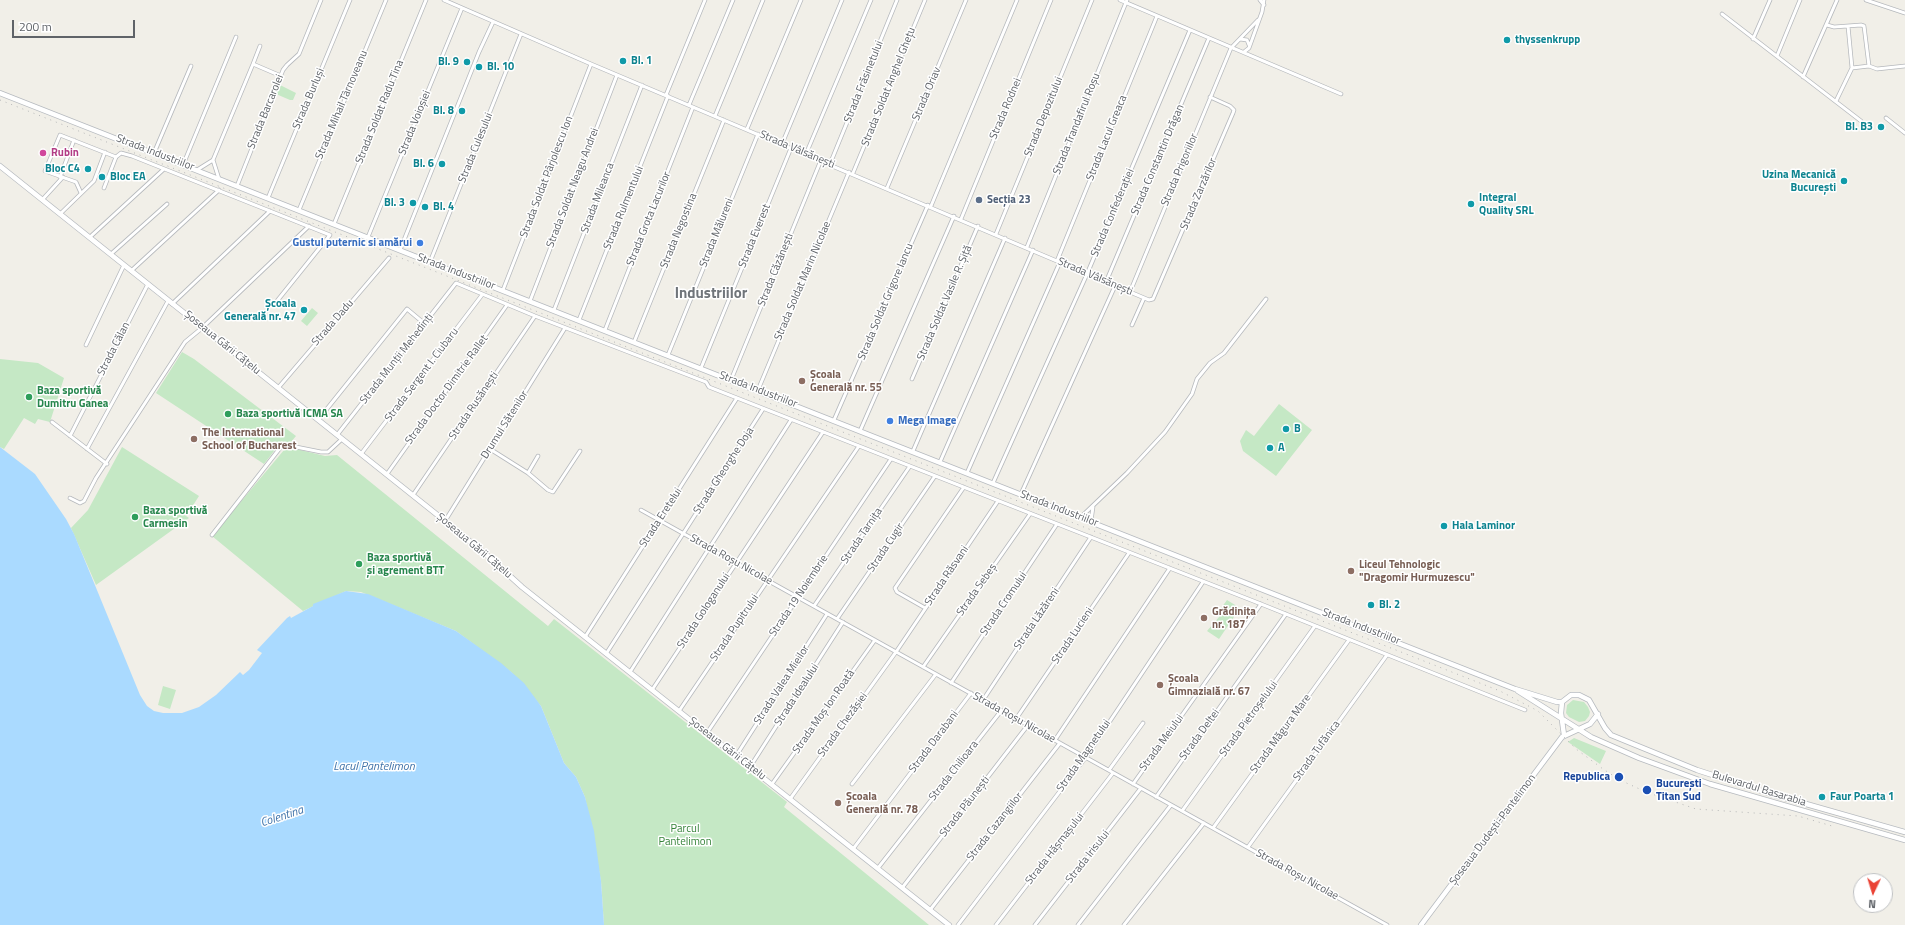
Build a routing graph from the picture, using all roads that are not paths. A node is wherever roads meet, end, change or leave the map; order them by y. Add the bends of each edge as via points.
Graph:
1 (321, 0) edge
2 (350, 0) edge
3 (386, 0) edge
4 (426, 0) edge
5 (444, 0) edge
6 (705, 0) edge
7 (733, 0) edge
8 (763, 0) edge
9 (800, 0) edge
10 (842, 0) edge
11 (870, 0) edge
12 (897, 0) edge
13 (924, 0) edge
14 (966, 0) edge
15 (1017, 0) edge
16 (1051, 0) edge
17 (1092, 0) edge
18 (1120, 0) edge
19 (1261, 0) edge
20 (1770, 0) edge
21 (1800, 0) edge
22 (1836, 0) edge
23 (1866, 0) edge
24 (1127, 1) edge
25 (462, 8) junction
26 (1905, 13) edge
27 (1722, 14) dead end
28 (1157, 16) junction
29 (1905, 16) edge
30 (1260, 18) junction
31 (493, 22) junction
32 (1827, 25) junction
33 (1848, 26) junction
34 (1190, 30) junction
35 (522, 34) junction
36 (236, 37) dead end
37 (1209, 38) junction
38 (1240, 39) junction
39 (1753, 39) junction
40 (1236, 44) junction
41 (260, 46) dead end
42 (1249, 46) junction
43 (1232, 48) junction
44 (1238, 50) junction
45 (1244, 52) junction
46 (1777, 56) junction
47 (253, 64) junction
48 (591, 64) junction
49 (191, 66) dead end
50 (1869, 66) junction
51 (1905, 66) edge
52 (1852, 68) junction
53 (617, 75) junction
54 (281, 76) junction
55 (1804, 77) junction
56 (642, 85) junction
57 (0, 93) edge
58 (1341, 94) dead end
59 (667, 96) junction
60 (1210, 97) junction
61 (1836, 101) junction
62 (689, 105) junction
63 (693, 107) junction
64 (715, 116) junction
65 (1886, 118) dead end
66 (724, 120) junction
67 (1861, 121) dead end
68 (747, 129) junction
69 (1905, 133) edge
70 (758, 134) junction
71 (74, 140) junction
72 (782, 144) junction
73 (791, 148) junction
74 (105, 152) junction
75 (154, 153) junction
76 (806, 154) junction
77 (116, 156) junction
78 (213, 160) junction
79 (822, 160) junction
80 (830, 164) junction
81 (183, 165) junction
82 (0, 166) edge
83 (164, 169) junction
84 (197, 170) junction
85 (849, 172) junction
86 (853, 173) junction
87 (62, 177) junction
88 (219, 179) junction
89 (237, 186) junction
90 (104, 188) dead end
91 (887, 188) junction
92 (218, 190) junction
93 (81, 193) junction
94 (268, 198) junction
95 (42, 200) junction
96 (167, 204) dead end
97 (929, 206) junction
98 (298, 210) junction
99 (270, 211) junction
100 (60, 214) junction
101 (954, 216) junction
102 (960, 219) junction
103 (334, 224) junction
104 (309, 226) junction
105 (978, 226) junction
106 (996, 234) junction
107 (90, 237) junction
108 (368, 237) junction
109 (1005, 238) junction
110 (1027, 247) junction
111 (400, 250) junction
112 (1033, 250) junction
113 (111, 254) junction
114 (388, 258) dead end
115 (1059, 261) junction
116 (430, 262) junction
117 (124, 265) junction
118 (131, 271) junction
119 (1087, 274) junction
120 (1106, 282) junction
121 (148, 284) junction
122 (1115, 286) junction
123 (503, 290) junction
124 (1130, 292) junction
125 (482, 295) junction
126 (1144, 298) junction
127 (1266, 299) dead end
128 (1149, 300) joint
129 (277, 301) dead end
130 (530, 301) junction
131 (170, 302) junction
132 (507, 305) junction
133 (554, 310) junction
134 (535, 316) junction
135 (579, 320) junction
136 (425, 324) junction
137 (1132, 325) dead end
138 (202, 328) junction
139 (565, 328) junction
140 (605, 330) junction
141 (634, 342) junction
142 (86, 345) dead end
143 (668, 355) junction
144 (701, 368) junction
145 (731, 380) junction
146 (912, 380) dead end
147 (278, 388) junction
148 (758, 390) junction
149 (737, 398) junction
150 (763, 409) junction
151 (318, 420) junction
152 (791, 420) junction
153 (834, 420) junction
154 (52, 422) dead end
155 (860, 431) junction
156 (823, 432) junction
157 (337, 435) junction
158 (70, 436) junction
159 (342, 440) junction
160 (859, 446) junction
161 (87, 448) junction
162 (490, 449) junction
163 (580, 451) dead end
164 (913, 451) junction
165 (361, 454) junction
166 (538, 456) dead end
167 (891, 459) junction
168 (940, 462) junction
169 (106, 464) junction
170 (910, 466) junction
171 (528, 473) junction
172 (967, 473) junction
173 (387, 474) junction
174 (935, 476) junction
175 (993, 483) junction
176 (964, 487) junction
177 (1021, 494) junction
178 (413, 495) junction
179 (70, 498) dead end
180 (998, 501) junction
181 (1094, 506) junction
182 (641, 510) dead end
183 (1030, 514) junction
184 (1081, 517) junction
185 (660, 520) junction
186 (445, 521) junction
187 (1091, 521) junction
188 (1057, 524) junction
189 (684, 534) junction
190 (212, 535) dead end
191 (1091, 537) junction
192 (709, 548) junction
193 (1130, 553) junction
194 (736, 563) junction
195 (1170, 568) junction
196 (768, 581) junction
197 (1203, 582) junction
198 (798, 597) junction
199 (1261, 604) junction
200 (814, 606) junction
201 (925, 608) junction
202 (827, 614) junction
203 (1286, 614) junction
204 (837, 619) junction
205 (843, 622) junction
206 (1315, 626) junction
207 (585, 637) junction
208 (875, 640) junction
209 (1349, 640) junction
210 (896, 652) junction
211 (606, 654) junction
212 (1387, 655) junction
213 (924, 667) junction
214 (630, 672) junction
215 (936, 674) junction
216 (951, 683) junction
217 (1515, 689) junction
218 (652, 690) junction
219 (971, 694) junction
220 (983, 700) junction
221 (1562, 702) junction
222 (1001, 710) junction
223 (1525, 710) dead end
224 (678, 711) junction
225 (1598, 714) junction
226 (1016, 719) junction
227 (1562, 720) junction
228 (1143, 723) dead end
229 (1028, 725) junction
230 (1577, 730) junction
231 (707, 733) junction
232 (1564, 735) junction
233 (1055, 740) junction
234 (1060, 743) junction
235 (736, 756) junction
236 (1086, 757) junction
237 (750, 767) junction
238 (1109, 770) junction
239 (1113, 773) junction
240 (772, 784) junction
241 (852, 784) dead end
242 (1133, 784) junction
243 (1141, 788) junction
244 (1156, 797) junction
245 (790, 799) junction
246 (1171, 805) junction
247 (1182, 811) junction
248 (1204, 823) junction
249 (1213, 828) junction
250 (1905, 832) edge
251 (1905, 840) edge
252 (1248, 848) junction
253 (853, 849) junction
254 (878, 868) junction
255 (902, 888) junction
256 (930, 910) junction
257 (949, 925) edge
258 (958, 925) edge
259 (996, 925) edge
260 (1035, 925) edge
261 (1078, 925) edge
262 (1124, 925) edge
263 (1387, 925) edge
264 (1421, 925) edge

1 - 54 street, Strada Barcarolei via 299,54 287,65
2 - 94 street, Strada Burluși
3 - 98 street, Strada Mihail Târnoveanu
4 - 103 street, Strada Soldat Radu Tina
5 - 25 street, Strada Vâlsănești
6 - 59 street, Strada Rulmentului
7 - 62 street
8 - 64 street
9 - 68 street
10 - 72 street
11 - 76 street
12 - 80 street, Strada Frăsinetului
13 - 86 street, Strada Soldat Anghel Ghețu
14 - 91 street, Strada Oriav
15 - 97 street, Strada Soldat Grigore Iancu
16 - 102 street, Strada Rodnei
17 - 106 street, Strada Depozitului
18 - 24 street
19 - 30 street via 1264,5
20 - 39 street
21 - 46 street
22 - 32 street
23 - 26 street
24 - 28 street
24 - 110 street, Strada Trandafirul Roșu
25 - 31 street, Strada Vâlsănești
25 - 108 street, Strada Voioșiei
26 - 29 street
27 - 39 street
28 - 34 street
28 - 115 street, Strada Lacul Greaca
30 - 38 street
30 - 42 street
31 - 35 street, Strada Vâlsănești
31 - 111 street
32 - 33 street
32 - 55 street
33 - 50 street via 1864,26
33 - 52 street
34 - 37 street
34 - 119 street, Strada Confederației
35 - 48 street, Strada Vâlsănești
35 - 116 street, Strada Culesului
36 - 81 street
37 - 43 street
37 - 120 street, Strada Constantin Drăgan
38 - 40 street
38 - 42 street via 1246,40
39 - 46 street
40 - 43 street
40 - 44 street
41 - 47 street
42 - 45 street
43 - 44 street
43 - 60 street, Strada Prigoriilor
44 - 45 street
45 - 58 street
46 - 55 street
47 - 54 street
47 - 78 street
48 - 53 street, Strada Vâlsănești
48 - 123 street, Strada Soldat Pârjolescu Ion
49 - 75 street
50 - 51 street via 1877,69
50 - 52 street
52 - 61 street
53 - 56 street, Strada Vâlsănești
53 - 130 street, Strada Soldat Neagu Andrei
54 - 89 street, Strada Barcarolei
55 - 61 street
56 - 59 street, Strada Vâlsănești
56 - 133 street, Strada Mileanca
57 - 75 main road, Strada Industriilor
59 - 62 street, Strada Vâlsănești
59 - 135 street, Strada Rulmentului
60 - 124 street, Strada Prigoriilor
60 - 128 street, Strada Zarzărilor via 1234,110 1154,298
61 - 67 street
62 - 63 street, Strada Vâlsănești
63 - 64 street, Strada Vâlsănești
63 - 140 street, Strada Grota Lacurilor
64 - 66 street, Strada Vâlsănești
65 - 69 street
66 - 68 street, Strada Vâlsănești
66 - 141 street, Strada Negostina
68 - 70 street, Strada Vâlsănești
70 - 72 street, Strada Vâlsănești
70 - 143 street, Strada Mălureni
71 - 74 street
71 - 87 street
71 - 87 street via 60,135 45,171
72 - 73 street, Strada Vâlsănești
73 - 76 street, Strada Vâlsănești
73 - 144 street, Strada Everest
74 - 77 street
74 - 93 street via 94,181
75 - 81 main road, Strada Industriilor
76 - 79 street, Strada Vâlsănești
77 - 83 street via 123,153
77 - 90 street
78 - 84 street
78 - 88 street
79 - 80 street, Strada Vâlsănești
79 - 145 street, Strada Căzănești
80 - 85 street, Strada Vâlsănești
81 - 84 main road, Strada Industriilor
82 - 95 main road, Șoseaua Gării Cățelu
83 - 92 street
83 - 107 street
84 - 88 main road, Strada Industriilor
85 - 86 street, Strada Vâlsănești
85 - 148 street, Strada Soldat Marin Nicolae
86 - 91 street, Strada Vâlsănești
87 - 93 street via 76,182
87 - 95 street
88 - 89 main road, Strada Industriilor
89 - 94 main road, Strada Industriilor
91 - 97 street, Strada Vâlsănești
92 - 99 street
92 - 118 street
93 - 100 street
94 - 98 main road, Strada Industriilor
95 - 100 main road, Șoseaua Gării Cățelu
96 - 113 street
97 - 101 street, Strada Vâlsănești
97 - 153 street, Strada Soldat Grigore Iancu
98 - 103 main road, Strada Industriilor
99 - 104 street
99 - 131 street
100 - 107 main road, Șoseaua Gării Cățelu
101 - 102 street, Strada Vâlsănești
101 - 155 street
102 - 105 street, Strada Vâlsănești
103 - 108 main road, Strada Industriilor
104 - 129 street via 330,235
104 - 138 street
105 - 106 street, Strada Vâlsănești
105 - 146 street, Strada Soldat Vasile R. Șiță
106 - 109 street, Strada Vâlsănești
107 - 113 main road, Șoseaua Gării Cățelu
108 - 111 main road, Strada Industriilor
109 - 110 street, Strada Vâlsănești
109 - 164 street
110 - 112 street, Strada Vâlsănești
111 - 116 main road, Strada Industriilor
112 - 115 street, Strada Vâlsănești
112 - 168 street
113 - 117 main road, Șoseaua Gării Cățelu
114 - 147 street, Strada Dadu
115 - 119 street, Strada Vâlsănești
115 - 172 street, Strada Lacul Greaca
116 - 123 main road, Strada Industriilor
117 - 118 main road, Șoseaua Gării Cățelu
117 - 142 street
118 - 121 main road, Șoseaua Gării Cățelu
119 - 120 street, Strada Vâlsănești
119 - 175 street, Strada Confederației
120 - 122 street, Strada Vâlsănești
121 - 131 main road, Șoseaua Gării Cățelu
121 - 158 street, Strada Călan
122 - 124 street, Strada Vâlsănești
122 - 177 street
123 - 130 main road, Strada Industriilor
124 - 126 street, Strada Vâlsănești
125 - 132 street
125 - 136 street, Strada Munții Mehedinți via 456,283
125 - 165 street, Strada Sergent I. Ciubaru
126 - 128 street, Strada Vâlsănești
126 - 137 street
127 - 181 street via 1224,353 1210,363 1197,379 1192,394 1165,432
130 - 133 main road, Strada Industriilor
131 - 138 main road, Șoseaua Gării Cățelu
131 - 161 street
132 - 134 street
132 - 173 street, Strada Doctor Dimitrie Rallet
133 - 135 main road, Strada Industriilor
134 - 139 street
134 - 178 street, Strada Rusănești
135 - 140 main road, Strada Industriilor
136 - 151 street via 407,309
136 - 157 street, Strada Munții Mehedinți
138 - 147 main road, Șoseaua Gării Cățelu
138 - 169 street via 182,346
139 - 149 street via 706,382 709,387
139 - 162 street, Drumul Sătenilor
140 - 141 main road, Strada Industriilor
141 - 143 main road, Strada Industriilor
143 - 144 main road, Strada Industriilor
144 - 145 main road, Strada Industriilor
145 - 148 main road, Strada Industriilor
147 - 151 main road, Șoseaua Gării Cățelu
148 - 153 main road, Strada Industriilor
149 - 150 street
149 - 185 street, Strada Eretelui
150 - 152 street
150 - 189 street, Strada Gheorghe Doja
151 - 157 main road, Șoseaua Gării Cățelu
152 - 156 street
152 - 192 street
153 - 155 main road, Strada Industriilor
154 - 158 street
155 - 164 main road, Strada Industriilor
156 - 160 street
156 - 194 street, Strada Gologanului
157 - 159 main road, Șoseaua Gării Cățelu
158 - 161 street
159 - 165 main road, Șoseaua Gării Cățelu
159 - 190 street via 328,452 286,445 280,448
160 - 167 street
160 - 196 street, Strada Pupitrului
161 - 169 street
162 - 171 street
162 - 186 street, Drumul Sătenilor
163 - 171 street via 553,492
164 - 168 main road, Strada Industriilor
165 - 173 main road, Șoseaua Gării Cățelu
166 - 171 street
167 - 170 street
167 - 198 street, Strada 19 Noiembrie
168 - 172 main road, Strada Industriilor
169 - 179 street via 84,501 80,503
170 - 174 street
170 - 200 street, Strada Tarnița
172 - 175 main road, Strada Industriilor
173 - 178 main road, Șoseaua Gării Cățelu
174 - 176 street
174 - 204 street, Strada Cugir
175 - 177 main road, Strada Industriilor
176 - 180 street
176 - 201 street via 895,588 897,592
177 - 184 main road, Strada Industriilor
178 - 186 main road, Șoseaua Gării Cățelu
180 - 183 street
180 - 201 street, Strada Răsvani
181 - 184 street
181 - 187 street
182 - 185 street, Strada Roșu Nicolae
183 - 188 street
183 - 213 street, Strada Sebeș
184 - 187 main road, Strada Industriilor
185 - 189 street, Strada Roșu Nicolae
185 - 207 street, Strada Eretelui
186 - 207 main road, Șoseaua Gării Cățelu via 514,581
187 - 217 main road, Strada Industriilor
188 - 191 street
188 - 216 street, Strada Cromului
189 - 192 street, Strada Roșu Nicolae
189 - 211 street, Strada Gheorghe Doja
191 - 193 street
191 - 220 street, Strada Lăzăreni
192 - 194 street, Strada Roșu Nicolae
192 - 214 street
193 - 195 street
193 - 226 street, Strada Lucieni
194 - 196 street, Strada Roșu Nicolae
194 - 218 street, Strada Gologanului
195 - 197 street
195 - 233 street
196 - 198 street, Strada Roșu Nicolae
196 - 224 street, Strada Pupitrului
197 - 199 street
197 - 236 street, Strada Magnetului
198 - 200 street, Strada Roșu Nicolae
198 - 231 street, Strada 19 Noiembrie
199 - 203 street
199 - 242 street, Strada Meiului
200 - 202 street, Strada Roșu Nicolae
201 - 210 street, Strada Răsvani
202 - 204 street, Strada Roșu Nicolae
202 - 235 street, Strada Valea Mieilor
203 - 206 street
203 - 244 street, Strada Deltei
204 - 205 street, Strada Roșu Nicolae
205 - 208 street, Strada Roșu Nicolae
205 - 237 street, Strada Idealului
206 - 209 street
206 - 247 street, Strada Pietroșelului
207 - 211 main road, Șoseaua Gării Cățelu
208 - 210 street, Strada Roșu Nicolae
208 - 240 street, Strada Moș Ion Roată
209 - 212 street
209 - 249 street, Strada Măgura Mare
210 - 213 street, Strada Roșu Nicolae
210 - 245 street, Strada Chezășiei
211 - 214 main road, Șoseaua Gării Cățelu
212 - 223 street
212 - 252 street, Strada Tufănica
213 - 215 street, Strada Roșu Nicolae
214 - 218 main road, Șoseaua Gării Cățelu
215 - 216 street, Strada Roșu Nicolae
215 - 241 street
216 - 219 street, Strada Roșu Nicolae
217 - 221 main road, Strada Industriilor
217 - 227 main road, Strada Industriilor
218 - 224 main road, Șoseaua Gării Cățelu
219 - 220 street, Strada Roșu Nicolae
219 - 253 street, Strada Darabani
220 - 222 street, Strada Roșu Nicolae
221 - 225 main road, Bulevardul Basarabia via 1567,697 1579,695 1589,700
221 - 227 main road
222 - 226 street, Strada Roșu Nicolae
222 - 254 street, Strada Chilioara
224 - 231 main road, Șoseaua Gării Cățelu
225 - 230 main road via 1590,724
225 - 250 main road, Bulevardul Basarabia via 1607,732 1614,737 1698,770 1771,794
226 - 229 street, Strada Roșu Nicolae
227 - 230 main road, Strada Industriilor
227 - 232 main road
228 - 238 street
229 - 233 street, Strada Roșu Nicolae
229 - 255 street, Strada Păunești
230 - 232 main road
230 - 251 main road, Bulevardul Basarabia via 1614,748 1710,784
231 - 235 main road, Șoseaua Gării Cățelu
232 - 264 main road, Șoseaua Dudești-Pantelimon
233 - 234 street, Strada Roșu Nicolae
234 - 236 street, Strada Roșu Nicolae
234 - 256 street, Strada Cazangiilor
235 - 237 main road, Șoseaua Gării Cățelu
236 - 238 street, Strada Roșu Nicolae
236 - 258 street, Strada Magnetului
237 - 240 main road, Șoseaua Gării Cățelu
238 - 239 street, Strada Roșu Nicolae
239 - 242 street, Strada Roșu Nicolae
239 - 259 street, Strada Hășmașului
240 - 245 main road, Șoseaua Gării Cățelu
242 - 243 street, Strada Roșu Nicolae
243 - 244 street, Strada Roșu Nicolae
243 - 260 street, Strada Irisului
244 - 246 street, Strada Roșu Nicolae
245 - 253 main road, Șoseaua Gării Cățelu
246 - 247 street, Strada Roșu Nicolae
246 - 261 street
247 - 248 street, Strada Roșu Nicolae
248 - 249 street, Strada Roșu Nicolae
248 - 262 street
249 - 252 street, Strada Roșu Nicolae
252 - 263 street, Strada Roșu Nicolae
253 - 254 main road, Șoseaua Gării Cățelu
254 - 255 main road, Șoseaua Gării Cățelu
255 - 256 main road, Șoseaua Gării Cățelu
256 - 257 main road, Șoseaua Gării Cățelu

